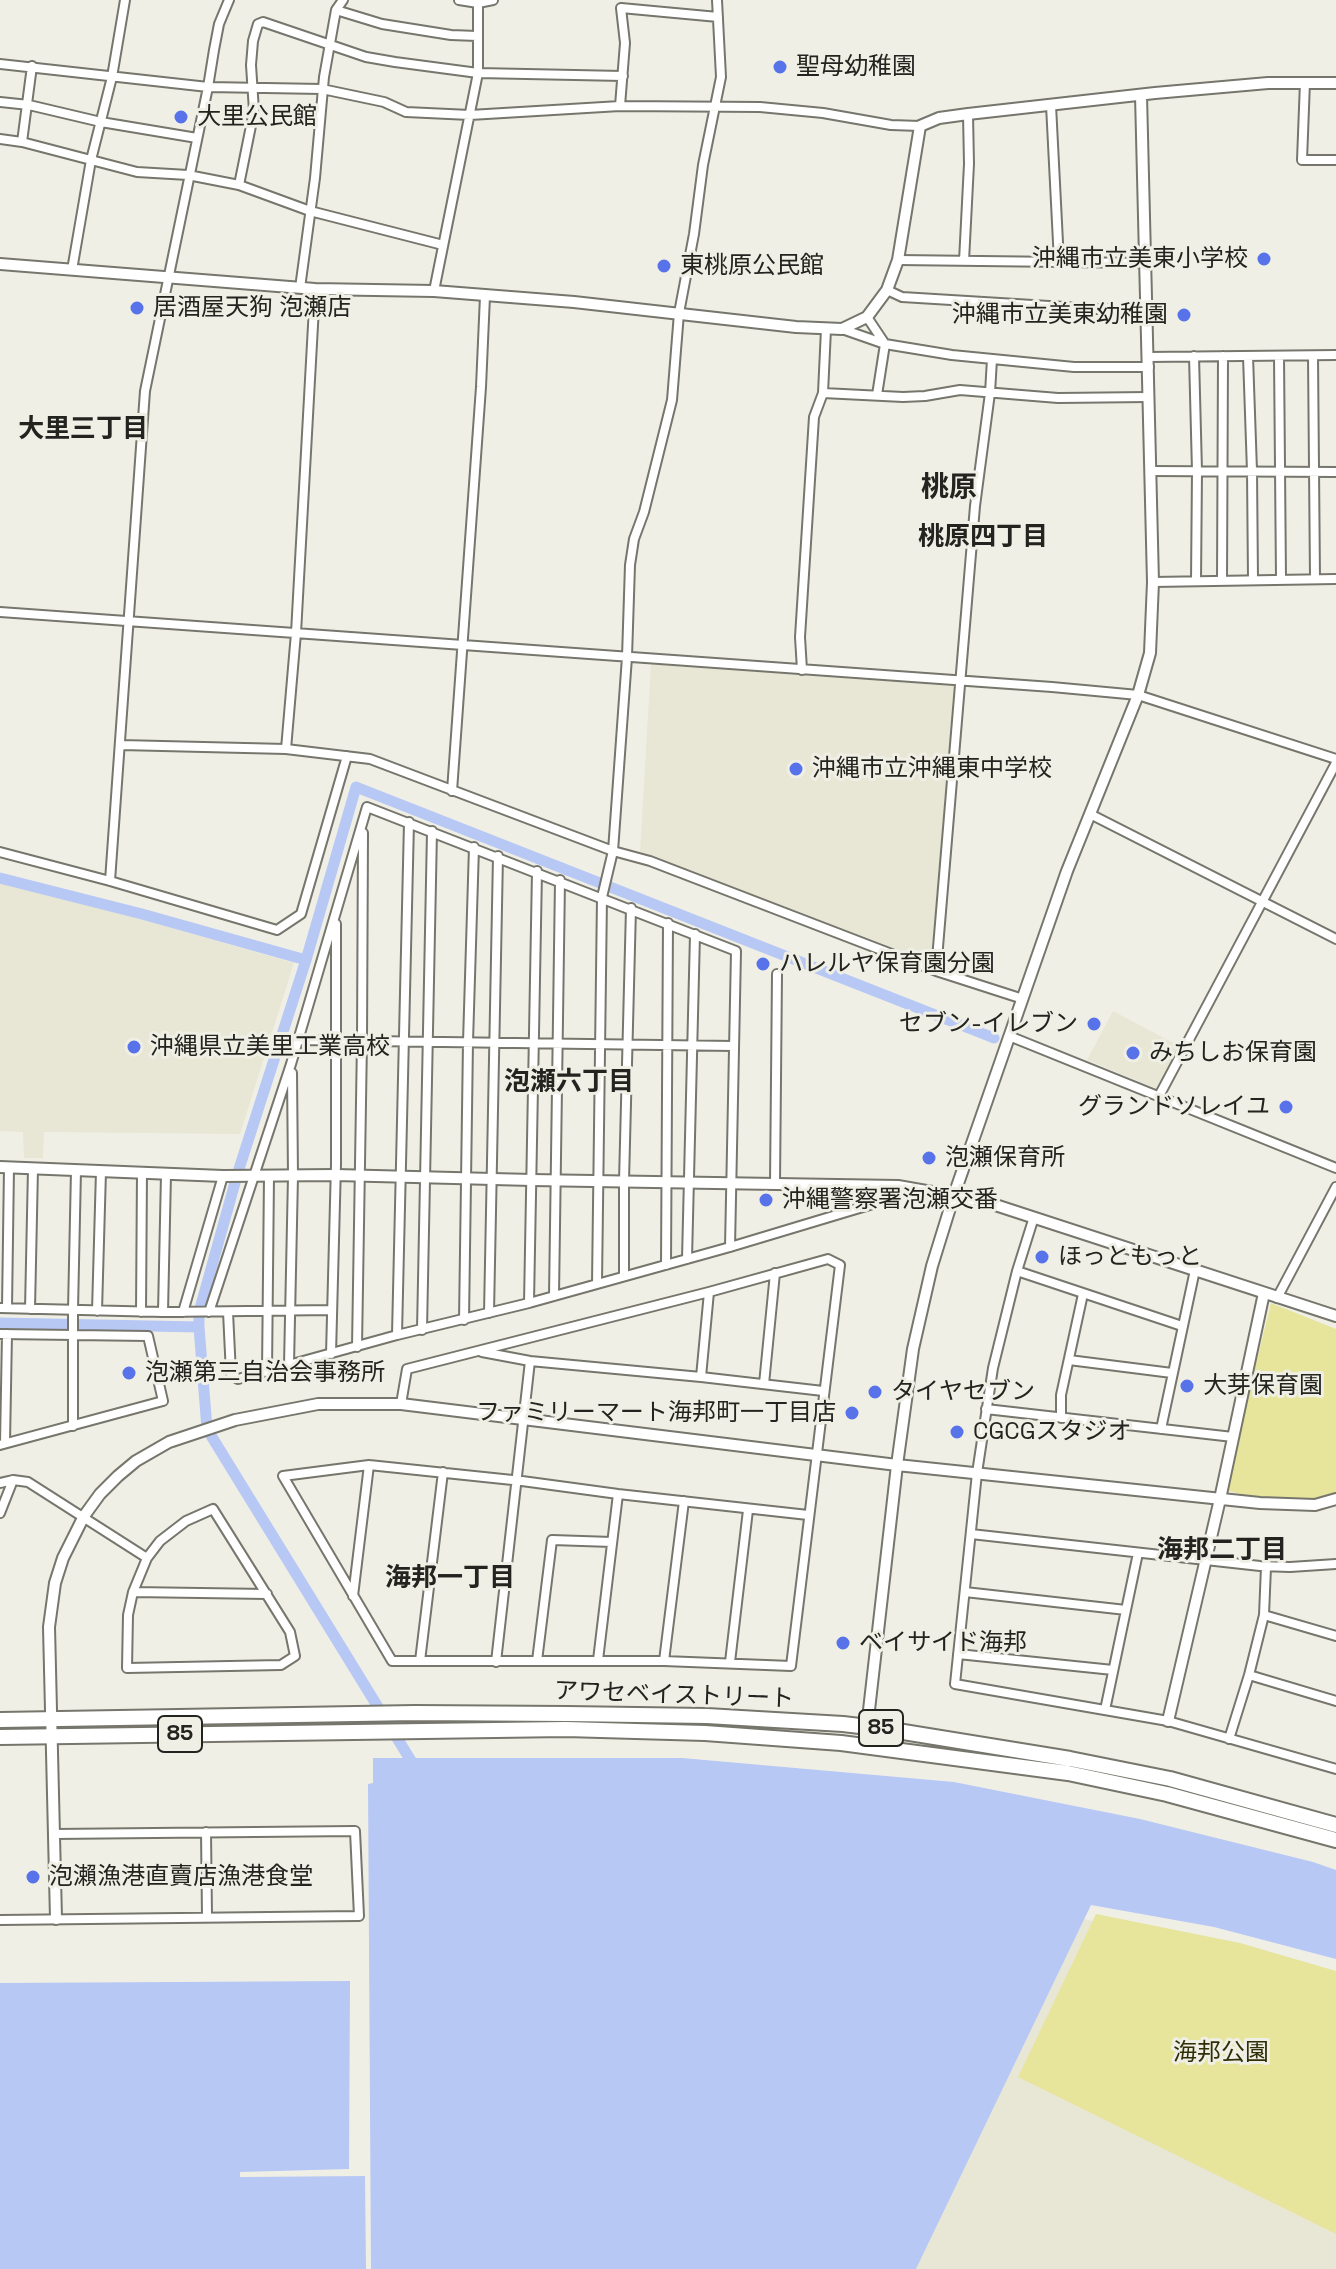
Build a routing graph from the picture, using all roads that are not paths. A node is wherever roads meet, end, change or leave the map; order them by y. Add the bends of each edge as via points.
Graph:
1 (114, 0) edge
2 (229, 0) edge
3 (343, 0) edge
4 (459, 0) edge
5 (493, 0) edge
6 (717, 0) edge
7 (125, 1) edge
8 (478, 3) junction
9 (336, 10) junction
10 (718, 17) junction
11 (477, 36) junction
12 (330, 44) junction
13 (0, 64) edge
14 (32, 66) junction
15 (478, 73) junction
16 (623, 76) junction
17 (112, 77) junction
18 (1305, 82) junction
19 (1336, 83) edge
20 (208, 87) junction
21 (253, 87) junction
22 (322, 89) junction
23 (1141, 95) junction
24 (0, 102) edge
25 (29, 105) junction
26 (1051, 105) junction
27 (620, 106) junction
28 (715, 107) junction
29 (968, 114) junction
30 (470, 115) junction
31 (101, 122) junction
32 (920, 126) junction
33 (197, 138) junction
34 (0, 139) edge
35 (22, 142) junction
36 (91, 160) junction
37 (1336, 160) edge
38 (188, 175) junction
39 (239, 185) junction
40 (310, 211) junction
41 (443, 245) junction
42 (898, 260) junction
43 (964, 261) junction
44 (1059, 262) junction
45 (1145, 263) junction
46 (0, 264) edge
47 (72, 270) junction
48 (168, 278) junction
49 (300, 288) junction
50 (315, 289) junction
51 (887, 290) junction
52 (434, 291) junction
53 (485, 296) junction
54 (1147, 312) junction
55 (679, 313) junction
56 (867, 317) junction
57 (826, 329) junction
58 (842, 329) junction
59 (885, 344) junction
60 (1336, 355) edge
61 (1194, 356) junction
62 (1223, 356) junction
63 (1248, 356) junction
64 (1279, 356) junction
65 (1313, 356) junction
66 (992, 359) junction
67 (1148, 362) junction
68 (823, 393) junction
69 (990, 393) junction
70 (877, 395) junction
71 (1149, 397) junction
72 (1150, 471) junction
73 (1197, 471) junction
74 (1224, 471) junction
75 (1252, 471) junction
76 (1281, 472) junction
77 (1313, 472) junction
78 (1336, 472) edge
79 (1281, 579) junction
80 (1315, 579) junction
81 (1336, 579) edge
82 (1222, 580) junction
83 (1253, 580) junction
84 (1196, 581) junction
85 (1153, 582) junction
86 (0, 612) edge
87 (128, 621) junction
88 (296, 633) junction
89 (462, 644) junction
90 (627, 657) junction
91 (802, 670) junction
92 (961, 681) junction
93 (1138, 695) junction
94 (121, 745) junction
95 (286, 749) junction
96 (347, 756) junction
97 (1336, 761) edge
98 (452, 791) junction
99 (1090, 814) junction
100 (363, 821) junction
101 (409, 822) junction
102 (432, 831) junction
103 (474, 847) junction
104 (613, 851) junction
105 (0, 852) edge
106 (498, 856) junction
107 (537, 871) junction
108 (560, 880) junction
109 (110, 881) junction
110 (602, 897) junction
111 (1262, 902) junction
112 (631, 908) junction
113 (336, 915) junction
114 (668, 923) junction
115 (695, 934) junction
116 (1336, 939) edge
117 (936, 971) junction
118 (777, 974) dead end
119 (1023, 999) junction
120 (1009, 1036) junction
121 (298, 1040) junction
122 (337, 1040) junction
123 (362, 1041) junction
124 (403, 1041) junction
125 (427, 1042) junction
126 (468, 1042) junction
127 (495, 1043) junction
128 (532, 1043) junction
129 (557, 1044) junction
130 (600, 1044) junction
131 (628, 1045) junction
132 (666, 1045) junction
133 (691, 1046) junction
134 (733, 1046) junction
135 (291, 1064) junction
136 (1159, 1096) junction
137 (4, 1167) edge
138 (33, 1168) junction
139 (1336, 1168) edge
140 (76, 1170) junction
141 (101, 1171) junction
142 (142, 1172) junction
143 (166, 1174) junction
144 (336, 1175) junction
145 (359, 1175) junction
146 (223, 1176) junction
147 (253, 1176) junction
148 (269, 1176) junction
149 (293, 1176) junction
150 (400, 1177) junction
151 (424, 1178) junction
152 (466, 1179) junction
153 (491, 1179) junction
154 (532, 1180) junction
155 (556, 1181) junction
156 (597, 1181) junction
157 (624, 1181) junction
158 (666, 1182) junction
159 (690, 1182) junction
160 (730, 1182) junction
161 (775, 1183) junction
162 (883, 1186) junction
163 (1336, 1187) edge
164 (954, 1195) junction
165 (1034, 1217) junction
166 (730, 1247) junction
167 (687, 1259) junction
168 (666, 1265) junction
169 (1195, 1270) junction
170 (1017, 1271) junction
171 (775, 1273) junction
172 (624, 1276) junction
173 (597, 1283) junction
174 (709, 1292) junction
175 (1264, 1293) junction
176 (1083, 1294) junction
177 (554, 1296) junction
178 (1277, 1298) junction
179 (529, 1303) junction
180 (4, 1308) edge
181 (30, 1309) junction
182 (73, 1310) junction
183 (332, 1310) junction
184 (97, 1311) junction
185 (268, 1311) junction
186 (291, 1311) junction
187 (141, 1312) junction
188 (163, 1312) junction
189 (183, 1312) junction
190 (209, 1312) junction
191 (228, 1312) junction
192 (489, 1313) junction
193 (1336, 1316) edge
194 (464, 1320) junction
195 (1182, 1326) junction
196 (422, 1330) junction
197 (4, 1334) edge
198 (397, 1335) junction
199 (72, 1336) junction
200 (357, 1347) junction
201 (477, 1351) junction
202 (331, 1354) junction
203 (1069, 1360) junction
204 (530, 1361) junction
205 (289, 1365) junction
206 (267, 1372) junction
207 (1172, 1373) junction
208 (701, 1377) junction
209 (764, 1384) junction
210 (823, 1391) junction
211 (401, 1404) junction
212 (986, 1409) junction
213 (1061, 1418) junction
214 (524, 1420) junction
215 (73, 1426) junction
216 (1161, 1429) junction
217 (1233, 1437) junction
218 (3, 1444) edge
219 (815, 1454) junction
220 (369, 1465) junction
221 (897, 1465) junction
222 (443, 1472) junction
223 (977, 1473) junction
224 (13, 1480) junction
225 (515, 1480) junction
226 (0, 1483) edge
227 (618, 1494) junction
228 (1220, 1499) junction
229 (1336, 1499) edge
230 (684, 1501) junction
231 (748, 1510) junction
232 (0, 1513) edge
233 (808, 1515) junction
234 (84, 1516) junction
235 (971, 1534) junction
236 (612, 1542) junction
237 (1138, 1553) junction
238 (147, 1558) junction
239 (1205, 1560) junction
240 (1336, 1566) edge
241 (1266, 1567) junction
242 (133, 1592) junction
243 (965, 1592) junction
244 (267, 1594) junction
245 (353, 1597) junction
246 (1126, 1610) junction
247 (1264, 1615) junction
248 (1336, 1636) edge
249 (958, 1654) junction
250 (598, 1660) junction
251 (420, 1661) junction
252 (537, 1661) junction
253 (664, 1661) junction
254 (496, 1662) junction
255 (730, 1662) junction
256 (1113, 1670) junction
257 (1249, 1675) junction
258 (1336, 1701) edge
259 (1105, 1710) junction
260 (51, 1719) junction
261 (0, 1720) edge
262 (1168, 1721) junction
263 (867, 1726) junction
264 (51, 1736) junction
265 (0, 1737) edge
266 (1229, 1739) junction
267 (865, 1745) junction
268 (1336, 1769) edge
269 (1336, 1825) edge
270 (206, 1832) junction
271 (54, 1834) junction
272 (1336, 1840) edge
273 (207, 1916) junction
274 (56, 1919) junction
275 (0, 1920) edge

1 - 7 street
2 - 20 street via 219,24
3 - 9 street
4 - 8 street
5 - 8 street
6 - 10 street
7 - 17 street
8 - 11 street
9 - 11 street via 396,27
9 - 12 street
10 - 16 street via 621,8
10 - 28 street via 721,77
11 - 15 street
12 - 15 street via 366,57
12 - 21 street via 258,24
12 - 22 street
13 - 14 street
14 - 17 street
14 - 25 street
15 - 16 street
15 - 30 street
16 - 27 street
17 - 20 street
17 - 31 street
18 - 19 street
18 - 23 street
18 - 37 street via 1302,160
20 - 21 street
20 - 33 street
21 - 22 street
21 - 39 street via 254,111
22 - 30 street via 406,112
22 - 40 street
23 - 26 street
23 - 45 street
24 - 25 street
25 - 31 street
25 - 35 street
26 - 29 street
26 - 44 street
27 - 28 street
27 - 30 street
28 - 32 street via 760,107
28 - 55 street
29 - 32 street
29 - 43 street
30 - 41 street
31 - 33 street
31 - 36 street
32 - 42 street
33 - 38 street
34 - 35 street
35 - 36 street
36 - 38 street via 137,172
36 - 47 street
38 - 39 street
38 - 48 street
39 - 40 street
40 - 41 street
40 - 49 street
41 - 52 street
42 - 43 street
42 - 51 street
43 - 44 street
44 - 45 street
45 - 54 street
46 - 47 street
47 - 48 street
48 - 49 street
48 - 87 street via 145,391
49 - 50 street
50 - 52 street
50 - 88 street
51 - 54 street via 902,297
51 - 56 street
52 - 53 street
53 - 55 street
53 - 89 street
54 - 67 street
55 - 57 street
55 - 90 street via 672,400 632,552
56 - 58 street
56 - 59 street
57 - 58 street
57 - 68 street
58 - 59 street
59 - 66 street
59 - 70 street
60 - 65 street
61 - 62 street
61 - 67 street
61 - 73 street
62 - 63 street
62 - 74 street
63 - 64 street
63 - 75 street
64 - 65 street
64 - 76 street
65 - 77 street
66 - 67 street via 1074,367
66 - 69 street
67 - 71 street
68 - 70 street
68 - 91 street via 814,417
69 - 70 street
69 - 71 street
69 - 92 street
71 - 72 street
72 - 73 street
72 - 85 street
73 - 74 street
73 - 84 street
74 - 75 street
74 - 82 street
75 - 76 street
75 - 83 street
76 - 77 street
76 - 79 street
77 - 78 street
77 - 80 street
79 - 80 street
79 - 83 street
80 - 81 street
82 - 83 street
82 - 84 street
84 - 85 street
85 - 93 street via 1150,653
86 - 87 street
87 - 88 street
87 - 94 street
88 - 89 street
88 - 95 street
89 - 90 street
89 - 98 street
90 - 91 street
90 - 104 street
91 - 92 street
92 - 93 street
92 - 117 street
93 - 97 street
93 - 99 street
94 - 95 street
94 - 109 street
95 - 96 street
96 - 98 street via 370,759
96 - 109 street via 301,914 277,930
97 - 111 street
98 - 104 street
99 - 111 street
99 - 119 street
100 - 101 street via 367,807
100 - 113 street
100 - 123 street
101 - 102 street
101 - 124 street
102 - 103 street
102 - 125 street
103 - 106 street
103 - 126 street
104 - 110 street
104 - 117 street
105 - 109 street
106 - 107 street
106 - 127 street
107 - 108 street
107 - 128 street
108 - 110 street
108 - 129 street
110 - 112 street
110 - 130 street
111 - 116 street
111 - 136 street
112 - 114 street
112 - 131 street
113 - 121 street
113 - 122 street
114 - 115 street
114 - 132 street
115 - 133 street
115 - 134 street via 736,951
117 - 119 street
118 - 161 street
119 - 120 street
120 - 136 street
120 - 164 street
121 - 122 street
121 - 135 street
122 - 123 street
122 - 144 street
123 - 124 street
123 - 145 street
124 - 125 street
124 - 150 street
125 - 126 street
125 - 151 street
126 - 127 street
126 - 152 street
127 - 128 street
127 - 153 street
128 - 129 street
128 - 154 street
129 - 130 street
129 - 155 street
130 - 131 street
130 - 156 street
131 - 132 street
131 - 157 street
132 - 133 street
132 - 158 street
133 - 134 street
133 - 159 street
134 - 160 street
135 - 147 street
135 - 149 street
136 - 139 street
137 - 138 street
137 - 180 street
138 - 140 street
138 - 181 street
140 - 141 street
140 - 182 street
141 - 142 street
141 - 184 street
142 - 143 street
142 - 187 street
143 - 146 street
143 - 188 street
144 - 145 street
144 - 149 street
144 - 183 street
145 - 150 street
145 - 200 street
146 - 147 street
146 - 189 street
147 - 148 street
147 - 190 street
148 - 149 street
148 - 185 street
149 - 186 street
150 - 151 street
150 - 198 street
151 - 152 street
151 - 196 street
152 - 153 street
152 - 194 street
153 - 154 street
153 - 192 street
154 - 155 street
154 - 179 street
155 - 156 street
155 - 177 street
156 - 157 street
156 - 173 street
157 - 158 street
157 - 172 street
158 - 159 street
158 - 168 street
159 - 160 street
159 - 167 street
160 - 161 street
160 - 166 street
161 - 162 street
162 - 164 street
162 - 166 street via 873,1204
163 - 178 street
164 - 165 street
164 - 221 street via 913,1349
165 - 169 street
165 - 170 street
166 - 167 street
167 - 168 street
168 - 172 street
169 - 175 street
169 - 195 street
170 - 176 street
170 - 212 street
171 - 174 street
171 - 209 street
171 - 210 street via 828,1259 840,1265
172 - 173 street
173 - 177 street
174 - 201 street
174 - 208 street
175 - 178 street
175 - 217 street
176 - 195 street
176 - 203 street
177 - 179 street
178 - 193 street
179 - 192 street
180 - 181 street
181 - 182 street
182 - 184 street
182 - 199 street
183 - 186 street
183 - 202 street
184 - 187 street
185 - 186 street
185 - 191 street
185 - 206 street
186 - 205 street
187 - 188 street
188 - 189 street
189 - 190 street
190 - 191 street
191 - 206 street via 231,1374 238,1379
192 - 194 street
194 - 196 street
195 - 207 street
196 - 198 street
197 - 199 street
197 - 218 street
198 - 200 street
199 - 215 street
199 - 215 street via 148,1336 163,1401
200 - 202 street
201 - 204 street
201 - 211 street via 407,1369
202 - 205 street
203 - 207 street
203 - 213 street
204 - 208 street
204 - 214 street
205 - 206 street
207 - 216 street
208 - 209 street
209 - 210 street
210 - 219 street
211 - 214 street
211 - 234 street via 318,1404 235,1420 169,1442 118,1476
212 - 213 street
212 - 223 street
213 - 216 street
214 - 219 street
214 - 225 street
215 - 218 street
216 - 217 street
217 - 228 street
219 - 221 street
219 - 233 street
220 - 222 street
220 - 245 street
220 - 245 street via 283,1476
221 - 223 street
221 - 263 street
222 - 225 street
222 - 251 street
223 - 228 street
223 - 235 street
224 - 226 street
224 - 232 street
224 - 234 street via 28,1482
225 - 227 street
225 - 254 street
227 - 230 street
227 - 236 street
228 - 229 street via 1315,1505
228 - 239 street
230 - 231 street
230 - 253 street
231 - 233 street
231 - 255 street
233 - 255 street via 791,1666
234 - 238 street
234 - 260 street via 63,1558 50,1607
235 - 237 street
235 - 243 street
236 - 250 street
236 - 252 street via 552,1540
237 - 239 street
237 - 246 street
238 - 242 street
238 - 244 street via 186,1521 213,1509
239 - 241 street
239 - 262 street
240 - 241 street
241 - 247 street
242 - 244 street
242 - 244 street via 127,1668 281,1665 295,1656 290,1632
243 - 246 street
243 - 249 street
245 - 251 street via 392,1661
246 - 256 street
247 - 248 street
247 - 257 street
249 - 256 street
249 - 259 street via 955,1684
250 - 252 street
250 - 253 street
251 - 254 street
252 - 254 street
253 - 255 street
256 - 259 street
257 - 258 street
257 - 266 street
259 - 262 street
260 - 261 main road, アワセベイストリート / 85
260 - 263 main road, アワセベイストリート / 85 via 415,1713 707,1716
260 - 264 street
262 - 266 street
263 - 267 street
263 - 269 main road, アワセベイストリート / 85 via 1170,1779
264 - 265 main road, アワセベイストリート / 85
264 - 267 main road, アワセベイストリート / 85 via 566,1729
264 - 271 street
266 - 268 street
267 - 272 main road, アワセベイストリート / 85 via 1068,1773
270 - 271 street
270 - 273 street
270 - 273 street via 355,1831 359,1916
271 - 274 street
273 - 274 street
274 - 275 street

